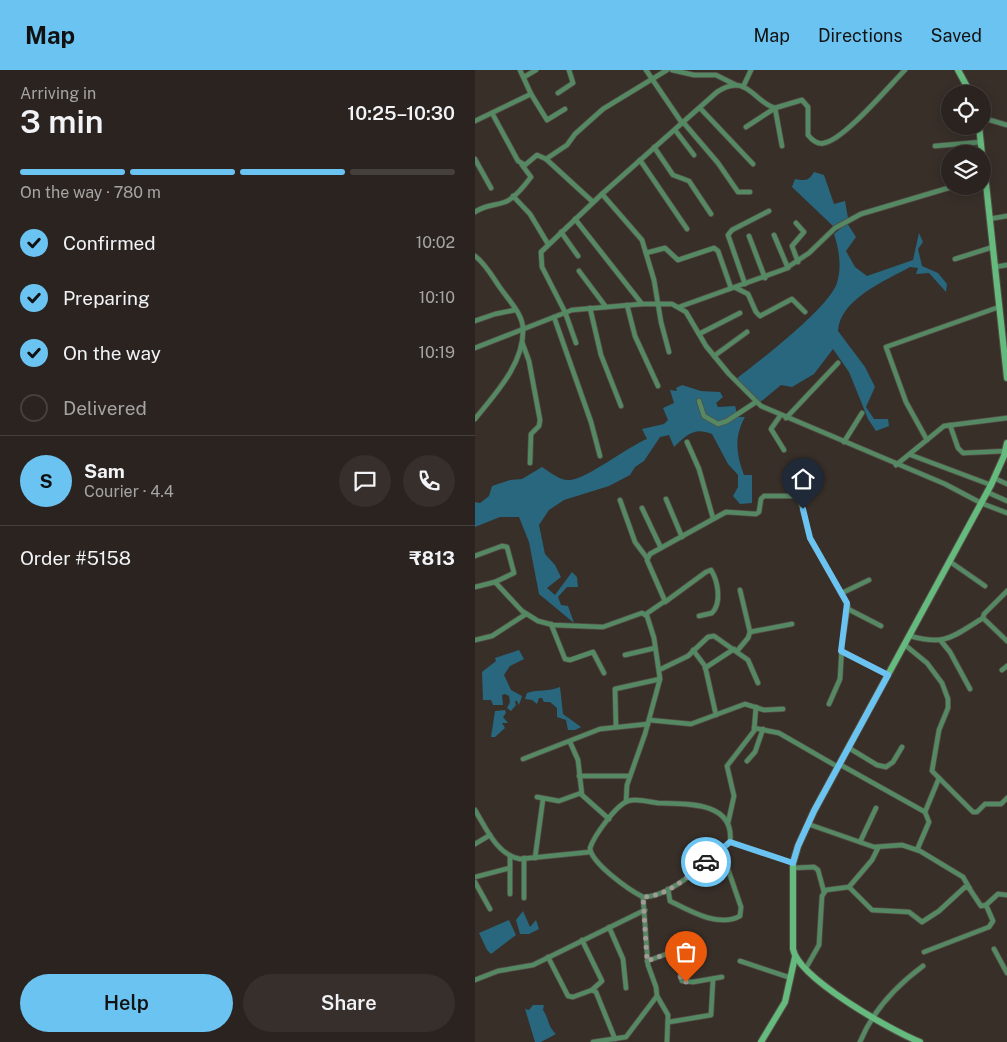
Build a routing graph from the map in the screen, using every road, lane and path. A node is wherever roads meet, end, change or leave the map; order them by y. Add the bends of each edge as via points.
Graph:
1 (520, 70) edge
2 (536, 70) edge
3 (569, 70) edge
4 (646, 70) edge
5 (667, 70) edge
6 (671, 70) edge
7 (751, 70) edge
8 (905, 70) edge
9 (958, 70) edge
10 (524, 77) junction
11 (652, 78) junction
12 (966, 85) edge
13 (740, 86) junction
14 (558, 93) dead end
15 (531, 94) junction
16 (700, 108) junction
17 (775, 108) junction
18 (565, 109) dead end
19 (492, 112) junction
20 (475, 121) edge
21 (991, 121) edge
22 (683, 123) junction
23 (1007, 126) edge
24 (746, 127) dead end
25 (675, 130) junction
26 (980, 135) edge
27 (981, 142) junction
28 (981, 145) edge
29 (783, 146) dead end
30 (935, 146) dead end
31 (654, 147) junction
32 (694, 156) dead end
33 (475, 159) edge
34 (546, 159) junction
35 (640, 160) junction
36 (753, 164) dead end
37 (522, 165) junction
38 (491, 188) dead end
39 (941, 190) edge
40 (750, 192) dead end
41 (602, 194) junction
42 (986, 195) edge
43 (513, 196) junction
44 (593, 202) junction
45 (769, 211) dead end
46 (475, 212) edge
47 (711, 214) dead end
48 (1007, 216) edge
49 (575, 218) junction
50 (989, 218) junction
51 (796, 223) dead end
52 (687, 229) dead end
53 (561, 232) junction
54 (774, 234) dead end
55 (749, 236) dead end
56 (548, 244) junction
57 (993, 247) junction
58 (647, 254) junction
59 (475, 256) edge
60 (578, 256) dead end
61 (955, 258) dead end
62 (798, 262) junction
63 (1007, 265) edge
64 (995, 267) junction
65 (788, 268) junction
66 (579, 271) dead end
67 (765, 278) junction
68 (745, 284) junction
69 (733, 288) junction
70 (659, 303) junction
71 (641, 304) junction
72 (627, 305) junction
73 (605, 307) junction
74 (679, 307) junction
75 (999, 307) junction
76 (590, 308) junction
77 (515, 310) junction
78 (565, 312) junction
79 (805, 312) dead end
80 (740, 313) dead end
81 (554, 317) junction
82 (475, 321) edge
83 (1004, 324) edge
84 (523, 328) junction
85 (747, 332) dead end
86 (699, 334) junction
87 (521, 340) junction
88 (576, 343) dead end
89 (475, 348) edge
90 (669, 352) dead end
91 (1006, 354) edge
92 (714, 356) junction
93 (838, 363) dead end
94 (1007, 370) edge
95 (1007, 378) edge
96 (658, 386) dead end
97 (699, 401) dead end
98 (756, 402) junction
99 (621, 406) dead end
100 (862, 412) dead end
101 (780, 416) junction
102 (786, 418) junction
103 (1007, 418) edge
104 (475, 419) edge
105 (950, 425) junction
106 (927, 440) junction
107 (687, 442) dead end
108 (844, 442) junction
109 (1007, 443) edge
110 (784, 450) dead end
111 (1006, 454) edge
112 (911, 455) junction
113 (600, 456) dead end
114 (530, 463) dead end
115 (896, 465) junction
116 (994, 478) junction
117 (1007, 484) edge
118 (991, 485) junction
119 (987, 492) junction
120 (666, 499) dead end
121 (620, 500) dead end
122 (1007, 500) edge
123 (981, 503) junction
124 (643, 508) dead end
125 (1007, 514) edge
126 (713, 518) junction
127 (682, 537) junction
128 (661, 548) junction
129 (475, 556) edge
130 (647, 558) junction
131 (949, 561) junction
132 (869, 580) dead end
133 (495, 582) junction
134 (985, 586) dead end
135 (475, 587) edge
136 (740, 590) dead end
137 (1007, 591) edge
138 (842, 593) junction
139 (664, 603) junction
140 (848, 609) junction
141 (527, 614) junction
142 (645, 614) junction
143 (699, 616) dead end
144 (983, 618) junction
145 (551, 624) junction
146 (792, 624) dead end
147 (881, 626) dead end
148 (750, 632) junction
149 (910, 636) junction
150 (475, 640) edge
151 (941, 641) junction
152 (1007, 642) edge
153 (905, 645) junction
154 (655, 648) junction
155 (693, 650) junction
156 (735, 650) junction
157 (841, 651) junction
158 (625, 655) dead end
159 (1007, 666) edge
160 (705, 668) junction
161 (659, 670) junction
162 (1002, 670) dead end
163 (605, 672) dead end
164 (888, 675) junction
165 (660, 679) junction
166 (759, 683) dead end
167 (970, 689) dead end
168 (829, 704) dead end
169 (756, 707) junction
170 (783, 709) dead end
171 (716, 715) junction
172 (649, 722) junction
173 (616, 727) junction
174 (754, 728) junction
175 (763, 729) junction
176 (570, 742) junction
177 (902, 747) dead end
178 (849, 748) junction
179 (523, 759) dead end
180 (747, 761) dead end
181 (839, 766) junction
182 (579, 776) junction
183 (630, 776) junction
184 (939, 778) junction
185 (581, 793) junction
186 (537, 797) dead end
187 (1007, 798) edge
188 (543, 799) junction
189 (626, 802) junction
190 (876, 808) dead end
191 (475, 810) edge
192 (925, 812) junction
193 (609, 819) junction
194 (728, 823) junction
195 (808, 824) junction
196 (489, 835) junction
197 (730, 842) junction
198 (860, 842) junction
199 (475, 844) edge
200 (878, 848) junction
201 (721, 849) junction
202 (917, 850) junction
203 (590, 852) junction
204 (510, 857) junction
205 (524, 858) junction
206 (535, 858) junction
207 (793, 865) junction
208 (510, 868) junction
209 (475, 877) edge
210 (475, 882) edge
211 (849, 887) junction
212 (667, 889) junction
213 (971, 890) junction
214 (824, 892) junction
215 (511, 894) dead end
216 (1007, 895) edge
217 (643, 897) junction
218 (524, 898) dead end
219 (986, 905) junction
220 (490, 909) dead end
221 (645, 910) junction
222 (609, 927) junction
223 (582, 940) junction
224 (994, 949) dead end
225 (925, 952) dead end
226 (795, 957) junction
227 (547, 958) junction
228 (647, 961) junction
229 (740, 961) dead end
230 (923, 966) dead end
231 (805, 968) junction
232 (1007, 973) edge
233 (722, 977) dead end
234 (791, 978) junction
235 (713, 979) junction
236 (475, 980) edge
237 (626, 988) dead end
238 (592, 990) junction
239 (657, 996) junction
240 (871, 1018) junction
241 (669, 1022) junction
242 (615, 1039) junction
243 (593, 1042) edge
244 (667, 1042) edge
245 (761, 1042) edge
246 (860, 1042) edge
247 (920, 1042) edge

1 - 10 street
2 - 10 street
3 - 14 street via 573,83
4 - 11 street
5 - 11 street
6 - 13 street via 716,75
7 - 13 street
8 - 17 street via 846,129 824,144 814,141 808,134 808,108 804,101
9 - 12 street
10 - 15 street
11 - 22 street
11 - 34 street via 603,109 567,145
13 - 16 street via 723,88
13 - 17 street
15 - 18 street via 547,120
15 - 19 street
16 - 22 street
16 - 36 street
17 - 24 street
17 - 29 street
19 - 20 street
19 - 37 street
21 - 23 street
22 - 25 street
22 - 40 street via 738,192
25 - 31 street
25 - 32 street
26 - 27 street
27 - 28 street
27 - 30 street
31 - 35 street
31 - 47 street via 673,175 689,181
33 - 38 street
34 - 37 street via 537,155
34 - 44 street
35 - 41 street
35 - 52 street
37 - 43 street via 531,177
39 - 62 street via 854,217 835,228
41 - 44 street
41 - 58 street via 641,236
42 - 50 street
43 - 46 street via 507,202 487,205
43 - 56 street via 530,214
44 - 49 street
45 - 68 street via 727,235
48 - 50 street
49 - 53 street
49 - 71 street
50 - 57 street
51 - 62 street via 804,232 792,246
53 - 56 street
53 - 60 street
54 - 65 street
55 - 67 street
56 - 78 street via 541,252 540,261
57 - 61 street
57 - 64 street
58 - 69 street via 665,248 678,260 714,248
58 - 70 street
59 - 77 street
62 - 65 street
63 - 64 street
64 - 75 street
65 - 67 street
66 - 73 street
67 - 68 street
68 - 69 street
69 - 74 street
69 - 79 street via 748,294 760,316 792,299
70 - 71 street
70 - 74 street
70 - 90 street
71 - 72 street
72 - 73 street
72 - 96 street via 635,336
73 - 76 street
74 - 86 street via 686,312
75 - 83 street
75 - 106 street via 886,347 906,402
76 - 78 street
76 - 99 street via 601,356
77 - 82 street
77 - 84 street
78 - 81 street
78 - 88 street
80 - 86 street
81 - 84 street
81 - 113 street
83 - 91 street
84 - 87 street
84 - 89 street
85 - 92 street
86 - 92 street
87 - 104 street via 514,367
87 - 114 street via 529,362 540,420 531,434
91 - 94 street
92 - 98 street
93 - 102 street
94 - 95 street
97 - 98 street via 704,416 717,424
98 - 101 street
100 - 108 street
101 - 102 street
101 - 110 street via 771,429
102 - 108 street
103 - 105 street
105 - 106 street via 936,431
105 - 111 street via 963,453
106 - 112 street
107 - 126 street via 699,469
108 - 115 street
109 - 111 street
111 - 116 street
112 - 115 street
112 - 118 street
115 - 123 street via 945,484
116 - 117 street
116 - 118 street
118 - 119 street
119 - 122 street
119 - 123 street
120 - 127 street
121 - 130 street via 635,542
123 - 125 street
123 - 131 street
124 - 128 street
126 - 127 street
126 - 138 street via 730,511 754,515 759,512 764,496 799,496 810,538
127 - 128 street
128 - 130 street
129 - 133 street via 507,547 514,573
130 - 139 street via 665,598
131 - 134 street
131 - 149 street
132 - 138 street
133 - 135 street
133 - 141 street
136 - 148 street
137 - 144 street
138 - 140 street
139 - 142 street
139 - 143 street via 711,570 717,586 717,604 712,613
140 - 147 street
140 - 157 street
141 - 145 street
141 - 150 street via 492,636
142 - 145 street via 603,628
142 - 154 street
144 - 151 street
144 - 152 street
145 - 163 street via 565,659 593,652
146 - 148 street
148 - 156 street
149 - 151 street
149 - 153 street
151 - 167 street
153 - 164 street
153 - 184 street via 927,663 942,683 948,699 932,768
154 - 158 street
154 - 161 street
155 - 156 street via 711,636
155 - 160 street
155 - 161 street
156 - 160 street
156 - 166 street via 751,663
157 - 164 street
157 - 168 street via 840,679
159 - 162 street
160 - 171 street
161 - 165 street
164 - 178 street
165 - 172 street
165 - 173 street via 615,689
169 - 170 street
169 - 171 street via 745,704
169 - 174 street
171 - 172 street via 691,724
172 - 173 street
172 - 183 street
173 - 176 street via 596,730
174 - 175 street
174 - 194 street via 727,763 733,796
175 - 180 street via 755,752
175 - 181 street via 779,733
176 - 179 street
176 - 182 street via 579,760
177 - 178 street via 886,767
178 - 181 street
181 - 192 street
181 - 195 street
182 - 183 street
182 - 185 street
183 - 189 street
184 - 187 street via 975,813 985,804 1001,804
184 - 192 street
185 - 188 street via 559,802
185 - 193 street
186 - 188 street
188 - 206 street
189 - 193 street
189 - 194 street via 636,800 703,806 720,813
190 - 198 street
191 - 196 street
192 - 202 street via 929,822
193 - 203 street via 595,835
194 - 197 street
195 - 198 street
195 - 207 street
196 - 199 street
196 - 204 street
197 - 201 street
197 - 207 street
198 - 200 street
200 - 202 street via 902,845
200 - 211 street
201 - 212 street
201 - 212 street via 741,907 740,916 723,921 709,918 671,901
202 - 213 street via 963,877
203 - 206 street
203 - 217 street via 604,868
204 - 205 street
204 - 208 street
205 - 206 street
205 - 218 street
207 - 214 street via 815,867
207 - 226 street
208 - 209 street
208 - 215 street
210 - 220 street
211 - 213 street via 872,910 909,912 922,922 963,888
211 - 214 street
212 - 217 street
213 - 219 street via 979,904
214 - 231 street via 818,948
216 - 219 street via 998,894
217 - 221 street
219 - 225 street via 993,921 989,927
221 - 222 street
221 - 228 street
222 - 223 street
222 - 237 street via 623,960
223 - 227 street
223 - 238 street via 602,981
224 - 232 street
226 - 231 street
226 - 234 street
227 - 236 street via 527,967 498,971
227 - 238 street via 568,996
228 - 235 street via 686,947 692,961 681,976 682,981
228 - 239 street
229 - 234 street
230 - 240 street via 900,984
231 - 240 street
233 - 235 street
234 - 245 street via 783,1007
235 - 241 street via 711,1015
238 - 242 street via 597,994
239 - 241 street
239 - 242 street via 626,1037
240 - 246 street
240 - 247 street
241 - 244 street
242 - 243 street

